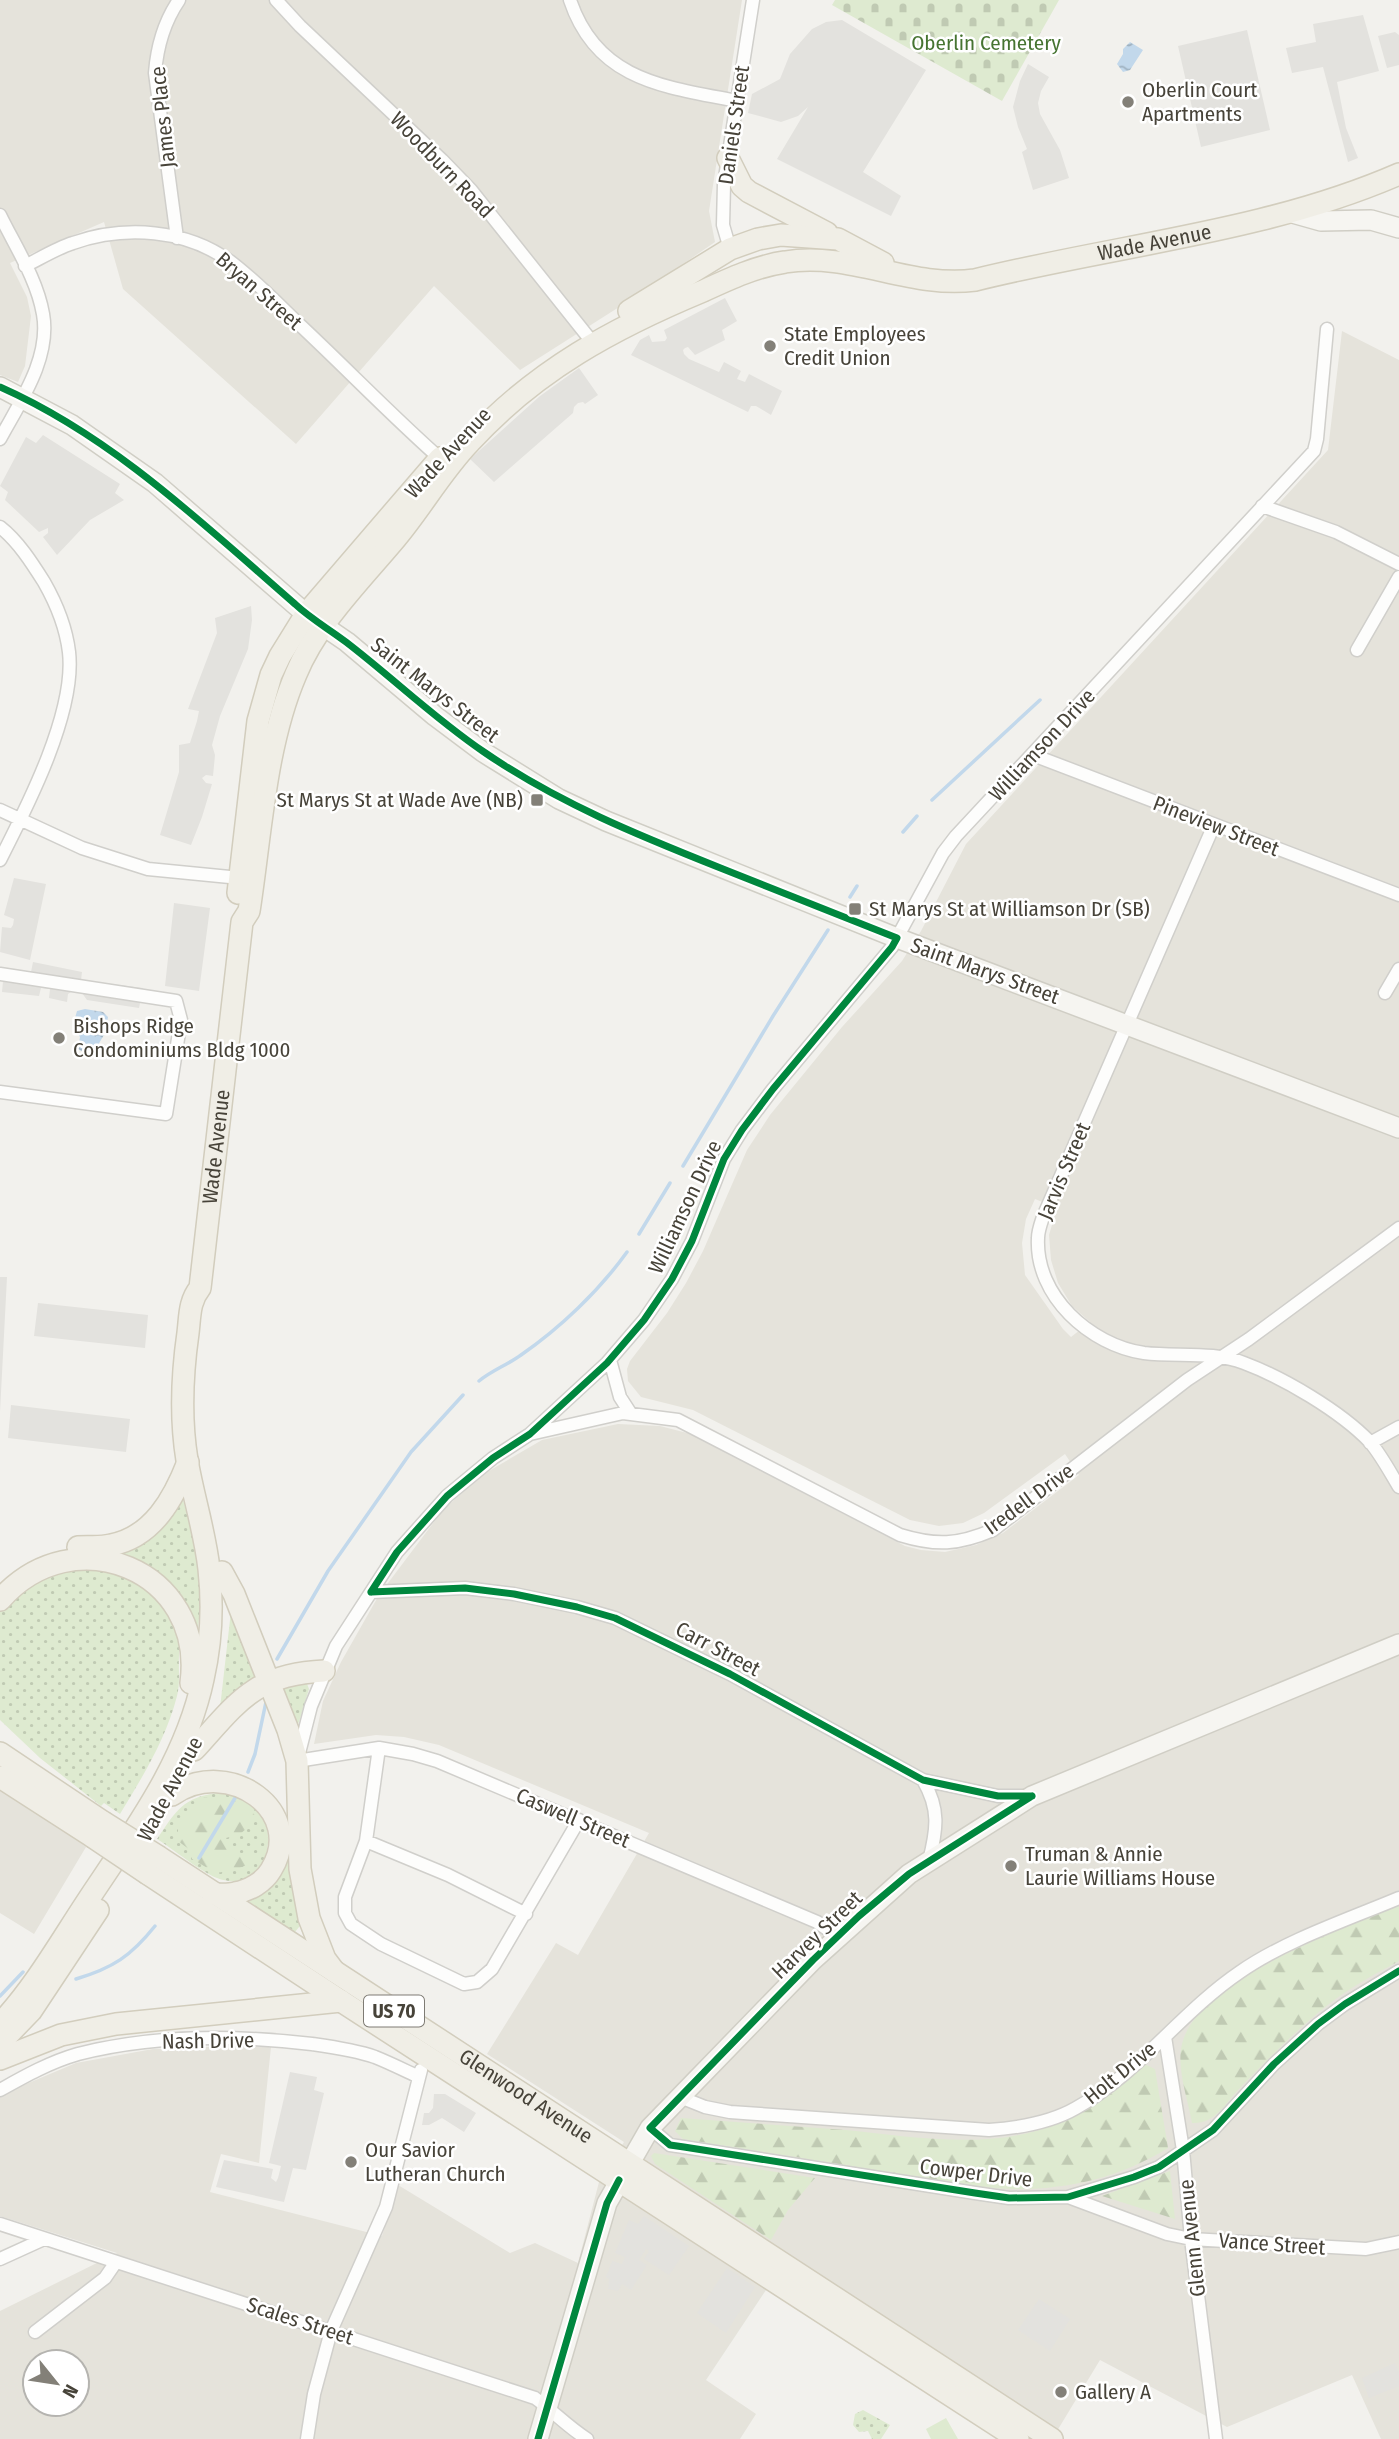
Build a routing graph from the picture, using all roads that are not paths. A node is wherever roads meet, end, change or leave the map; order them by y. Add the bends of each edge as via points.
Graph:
1 (179, 0) edge
2 (276, 0) edge
3 (570, 0) edge
4 (753, 0) edge
5 (737, 101) junction
6 (729, 158) junction
7 (1399, 174) edge
8 (1289, 212) junction
9 (0, 215) edge
10 (1399, 228) edge
11 (177, 238) junction
12 (838, 239) junction
13 (730, 249) junction
14 (848, 263) junction
15 (25, 265) junction
16 (905, 275) junction
17 (670, 304) junction
18 (1327, 329) dead end
19 (590, 338) junction
20 (0, 387) edge
21 (22, 399) junction
22 (0, 439) edge
23 (444, 462) junction
24 (1262, 506) junction
25 (0, 527) edge
26 (1399, 564) edge
27 (1399, 578) edge
28 (315, 620) junction
29 (1357, 650) dead end
30 (1033, 755) junction
31 (0, 810) edge
32 (20, 821) junction
33 (1214, 825) junction
34 (0, 860) edge
35 (240, 878) junction
36 (1399, 895) edge
37 (242, 922) junction
38 (897, 938) junction
39 (1399, 969) edge
40 (0, 974) edge
41 (1385, 993) dead end
42 (1126, 1024) junction
43 (0, 1093) edge
44 (1399, 1128) edge
45 (1399, 1228) edge
46 (200, 1288) junction
47 (1221, 1357) junction
48 (610, 1360) junction
49 (631, 1414) junction
50 (1399, 1427) edge
51 (530, 1434) junction
52 (1370, 1443) junction
53 (188, 1462) junction
54 (1399, 1487) edge
55 (222, 1572) junction
56 (0, 1583) edge
57 (371, 1592) junction
58 (0, 1600) edge
59 (1396, 1648) edge
60 (324, 1671) junction
61 (270, 1682) junction
62 (191, 1723) junction
63 (379, 1748) junction
64 (194, 1751) junction
65 (1, 1753) edge
66 (297, 1761) junction
67 (0, 1777) edge
68 (923, 1780) junction
69 (172, 1795) junction
70 (1032, 1796) junction
71 (579, 1820) junction
72 (98, 1830) junction
73 (366, 1841) junction
74 (277, 1859) junction
75 (929, 1861) junction
76 (153, 1865) junction
77 (213, 1894) junction
78 (1399, 1898) edge
79 (526, 1914) junction
80 (309, 1918) junction
81 (837, 1936) junction
82 (288, 1954) junction
83 (1399, 1971) edge
84 (338, 1975) junction
85 (341, 2001) junction
86 (0, 2024) edge
87 (1165, 2037) junction
88 (0, 2043) edge
89 (426, 2056) junction
90 (0, 2059) edge
91 (419, 2077) junction
92 (0, 2090) edge
93 (680, 2097) junction
94 (650, 2128) junction
95 (1183, 2150) junction
96 (624, 2172) junction
97 (1068, 2197) junction
98 (0, 2224) edge
99 (44, 2239) junction
100 (1191, 2239) junction
101 (1399, 2242) edge
102 (0, 2259) edge
103 (116, 2262) junction
104 (331, 2331) junction
105 (35, 2332) dead end
106 (548, 2407) junction
107 (307, 2439) edge
108 (538, 2439) edge
109 (587, 2439) edge
110 (1018, 2439) edge
111 (1052, 2439) edge
112 (1216, 2439) edge

1 - 11 street, James Place via 164,28 155,73
2 - 19 street, Woodburn Road via 471,190
3 - 5 street via 587,34 631,74
4 - 5 street, Daniels Street
5 - 6 street, Daniels Street
6 - 12 main road via 749,192
6 - 13 street, Daniels Street via 722,210
7 - 8 main road, Wade Avenue
8 - 10 main road via 1321,221 1371,220
8 - 16 main road, Wade Avenue via 975,280 943,282
9 - 15 street
11 - 15 street, Bryan Street via 149,232 108,234 69,244
11 - 23 street, Bryan Street via 210,249 247,275
12 - 13 main road, Wade Avenue via 781,235
12 - 16 main road, Wade Avenue
13 - 14 main road via 802,247
13 - 17 main road via 723,268
13 - 19 main road, Wade Avenue
14 - 16 main road, Wade Avenue
14 - 17 main road, Wade Avenue via 785,262 744,273
15 - 21 street via 45,321 38,363
17 - 19 main road, Wade Avenue
18 - 24 street, Williamson Drive via 1314,451
19 - 23 main road, Wade Avenue via 506,392
20 - 21 main road, Saint Marys Street
21 - 22 street
21 - 28 main road, Saint Marys Street via 72,425 144,475
23 - 28 main road, Wade Avenue via 398,535
24 - 26 street via 1348,537
24 - 30 street, Williamson Drive
25 - 32 street via 33,564 51,594 64,624 69,654 59,726
27 - 29 street
28 - 35 main road, Wade Avenue via 280,656 264,698
28 - 37 main road, Wade Avenue via 282,715 249,911
28 - 38 main road, Saint Marys Street via 483,752 559,799
30 - 33 street, Pineview Street
30 - 38 street, Williamson Drive via 943,853
31 - 32 street
32 - 34 street
32 - 35 street via 82,848 148,869
33 - 36 street, Pineview Street
33 - 42 street, Jarvis Street
35 - 37 main road, Wade Avenue via 237,909
37 - 46 main road, Wade Avenue
38 - 42 main road, Saint Marys Street
38 - 48 street, Williamson Drive via 742,1130 724,1159 672,1279
39 - 41 street
40 - 43 street via 176,1001 181,1020 166,1114
42 - 44 main road, Saint Marys Street
42 - 47 street, Jarvis Street via 1043,1217 1038,1238 1042,1265 1053,1294 1067,1311 1084,1329 1118,1348
45 - 47 street, Iredell Drive
46 - 53 main road, Wade Avenue via 192,1297 184,1373
46 - 55 main road, Wade Avenue via 205,1297 195,1422
47 - 49 street, Iredell Drive via 993,1530 942,1544 900,1535 678,1420
47 - 52 street, Jarvis Street via 1269,1373
48 - 49 street via 620,1397
48 - 51 street, Williamson Drive
49 - 51 street, Iredell Drive
50 - 52 street
51 - 57 street, Williamson Drive via 447,1496 397,1552
52 - 54 street, Jarvis Street
53 - 56 main road via 163,1511 132,1538 111,1545 55,1550
53 - 62 main road, Wade Avenue via 207,1552 211,1603 204,1678
55 - 61 main road
55 - 64 main road, Wade Avenue via 218,1673
57 - 60 street, Williamson Drive
57 - 68 street, Carr Street via 465,1588 615,1618 730,1674
58 - 62 main road via 29,1575 69,1560 108,1561 150,1578 174,1602 186,1625 192,1670 185,1708
59 - 70 main road, Harvey Street
60 - 61 main road
60 - 66 street, Williamson Drive
61 - 64 main road via 237,1702
61 - 66 main road
62 - 86 main road, Wade Avenue via 152,1802 28,1991
63 - 66 street, Caswell Street
63 - 71 street, Caswell Street via 437,1761
63 - 73 street
64 - 69 main road, Wade Avenue
65 - 72 main road, Glenwood Avenue / US 70
66 - 74 main road via 285,1843
66 - 80 main road via 300,1869
67 - 72 main road, Glenwood Avenue
68 - 70 street, Carr Street via 998,1796
68 - 75 street via 933,1796 935,1814 936,1834
69 - 74 main road via 215,1780 247,1789 264,1803 276,1822 280,1835
69 - 88 main road, Wade Avenue via 50,1984
70 - 75 main road, Harvey Street
71 - 79 street
71 - 81 street, Caswell Street via 817,1923
72 - 76 main road, Glenwood Avenue / US 70, bridge
73 - 79 street
73 - 79 street via 345,1897 345,1913 351,1924 381,1944 429,1969 464,1984 477,1982 492,1969
74 - 77 main road via 258,1883 235,1894
75 - 81 main road, Harvey Street
76 - 77 main road, Glenwood Avenue / US 70
76 - 82 main road, Glenwood Avenue
77 - 82 main road, Glenwood Avenue / US 70
78 - 87 street, Holt Drive via 1265,1956 1204,2000
80 - 82 main road via 305,1933
80 - 84 main road via 325,1959
81 - 93 main road, Harvey Street
82 - 84 main road, Glenwood Avenue / US 70
82 - 85 main road, Glenwood Avenue
83 - 95 street, Cowper Drive via 1318,2024 1213,2130
84 - 96 main road, Glenwood Avenue / US 70
85 - 89 main road, Glenwood Avenue / US 70
85 - 90 main road, US 70 via 116,2024 61,2035
87 - 93 street, Holt Drive via 1075,2109 1016,2128 989,2130 730,2112
87 - 95 street, Glenn Avenue
89 - 91 street
89 - 96 main road, Glenwood Avenue / US 70
91 - 92 street, Nash Drive via 375,2057 341,2049 284,2041 181,2040 128,2044 76,2055
91 - 104 street via 386,2207
93 - 94 main road, Harvey Street
94 - 96 main road, Harvey Street
94 - 97 street, Cowper Drive via 670,2145 1009,2198
95 - 97 street, Cowper Drive via 1134,2177
95 - 100 street, Glenn Avenue
96 - 106 main road, Harvey Street via 607,2203
96 - 110 main road, Glenwood Avenue / US 70
96 - 111 main road, Glenwood Avenue / US 70
97 - 100 street, Vance Street
98 - 99 street, Scales Street
99 - 102 street
99 - 103 street, Scales Street
100 - 101 street, Vance Street via 1366,2249
100 - 112 street, Glenn Avenue
103 - 104 street, Scales Street
103 - 105 street via 105,2278
104 - 106 street, Scales Street via 535,2398
104 - 107 street
106 - 108 main road, Harvey Street
106 - 109 street, Scales Street

